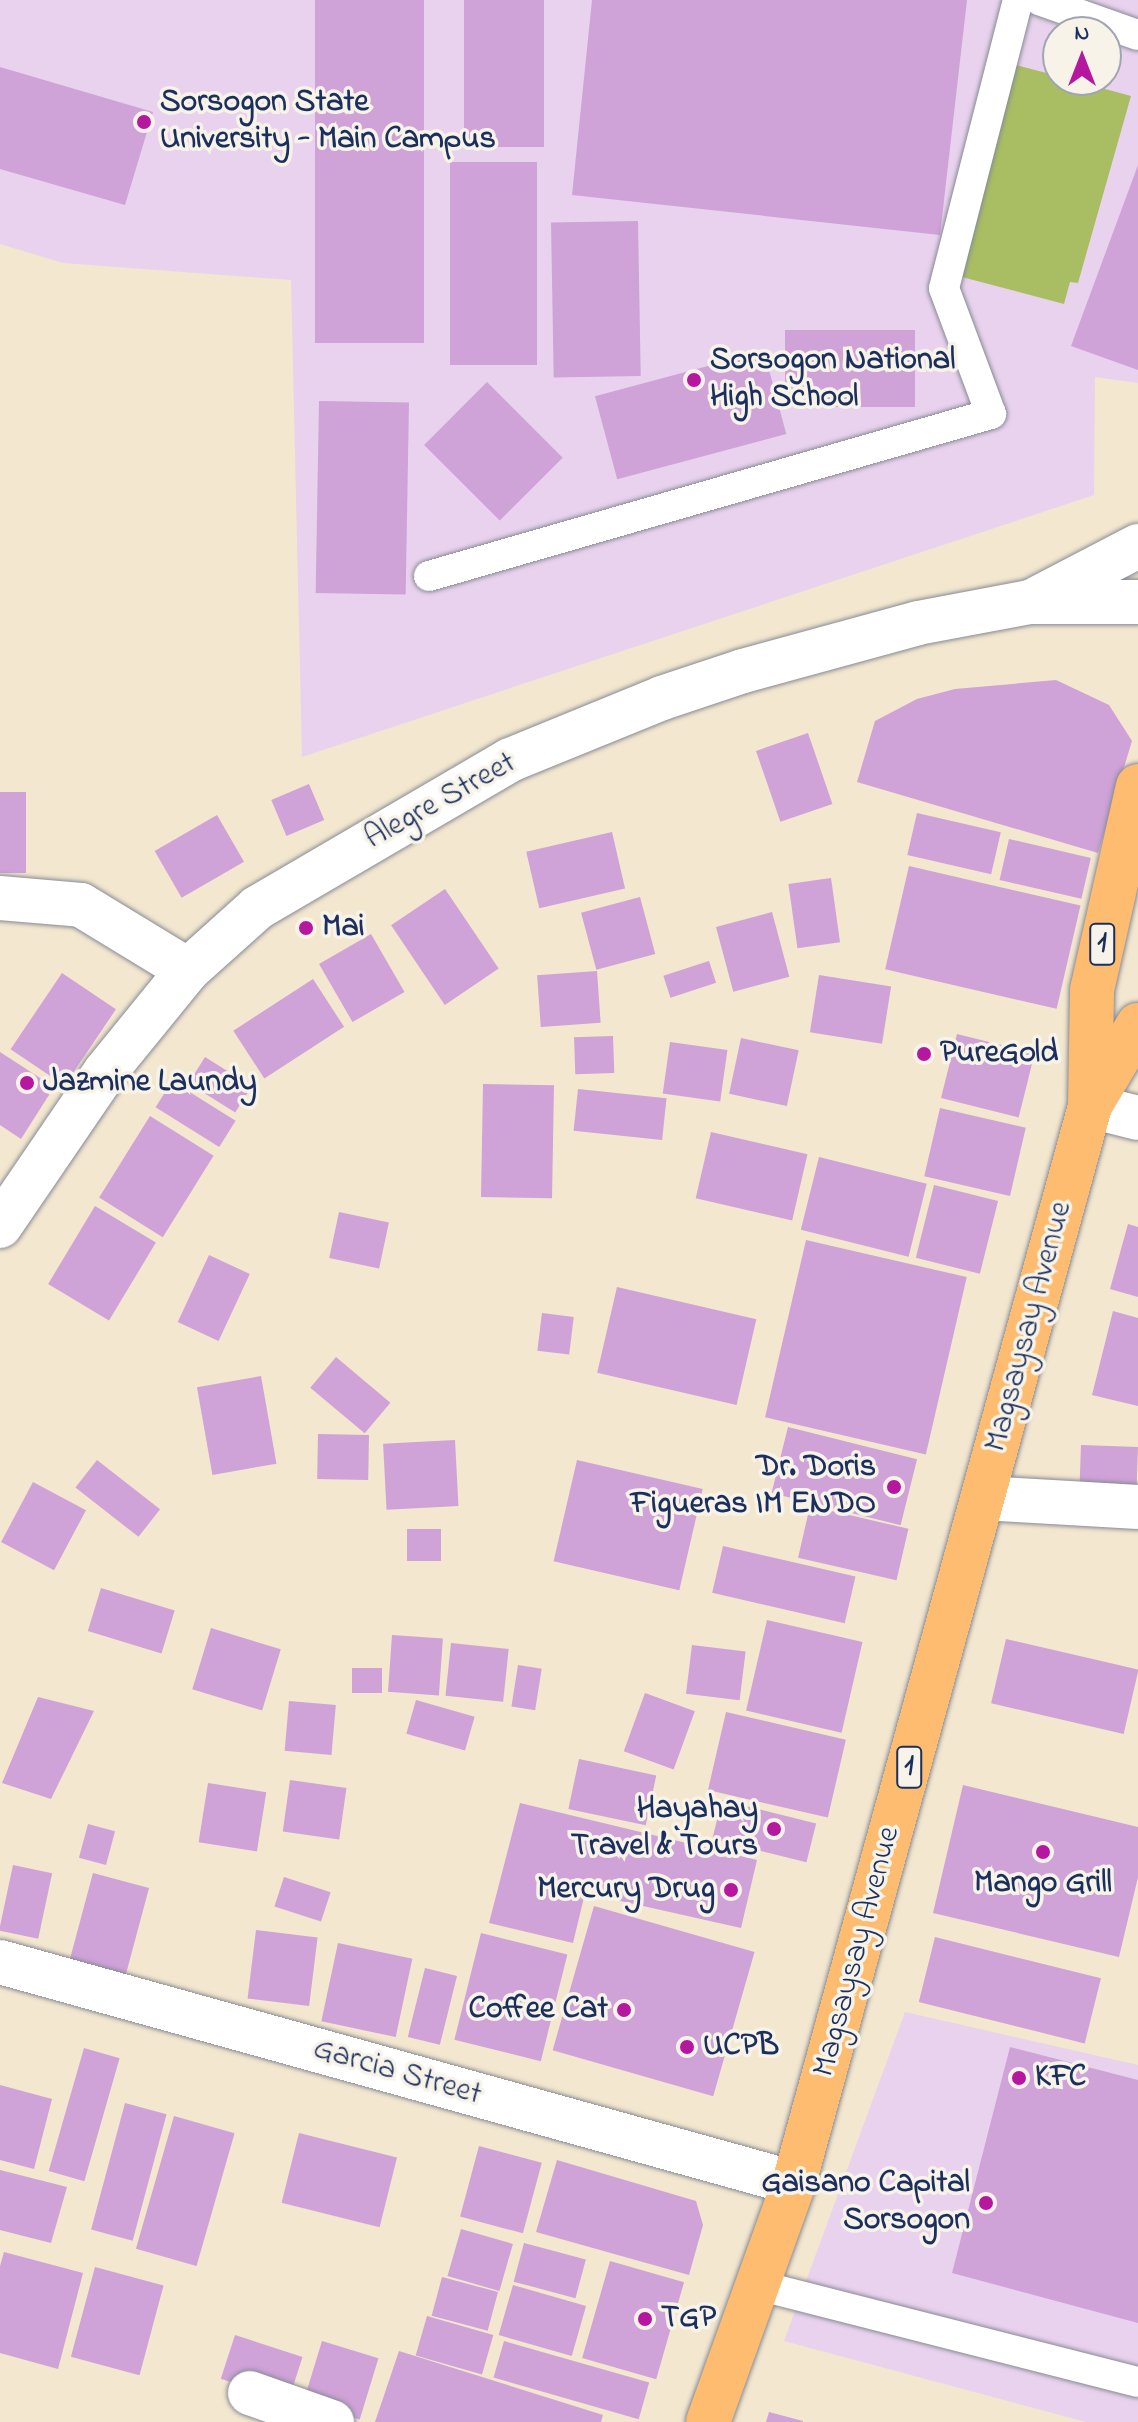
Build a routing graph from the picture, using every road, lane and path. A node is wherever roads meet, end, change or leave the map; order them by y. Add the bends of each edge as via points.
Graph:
1 (1018, 0) edge
2 (1039, 0) edge
3 (1138, 35) edge
4 (1138, 546) edge
5 (429, 576) dead end
6 (1029, 602) junction
7 (1138, 602) edge
8 (1138, 786) edge
9 (0, 898) edge
10 (188, 970) junction
11 (1138, 1025) edge
12 (1090, 1106) junction
13 (1138, 1118) edge
14 (0, 1226) edge
15 (983, 1498) junction
16 (1138, 1507) edge
17 (0, 1962) edge
18 (794, 2183) junction
19 (757, 2285) junction
20 (1138, 2382) edge
21 (250, 2393) dead end
22 (332, 2422) edge
23 (708, 2422) edge

1 - 5 lane via 944,288 991,414
2 - 3 lane
4 - 6 street, Alegre Street
6 - 7 street, Alegre Street
6 - 10 street, Alegre Street via 918,623 743,671 510,760 257,908
8 - 12 main road, Magsaysay Avenue / 1 via 1092,990
9 - 10 street via 81,905
10 - 14 street, Alegre Street via 105,1072
11 - 12 main road, Magsaysay Avenue / 1
12 - 13 street
12 - 15 main road, Magsaysay Avenue / 1
15 - 16 street
15 - 18 main road, Magsaysay Avenue / 1
17 - 18 street, Garcia Street
18 - 19 main road, Magsaysay Avenue / 1
19 - 20 lane
19 - 23 main road, Magsaysay Avenue / 1
21 - 22 street

